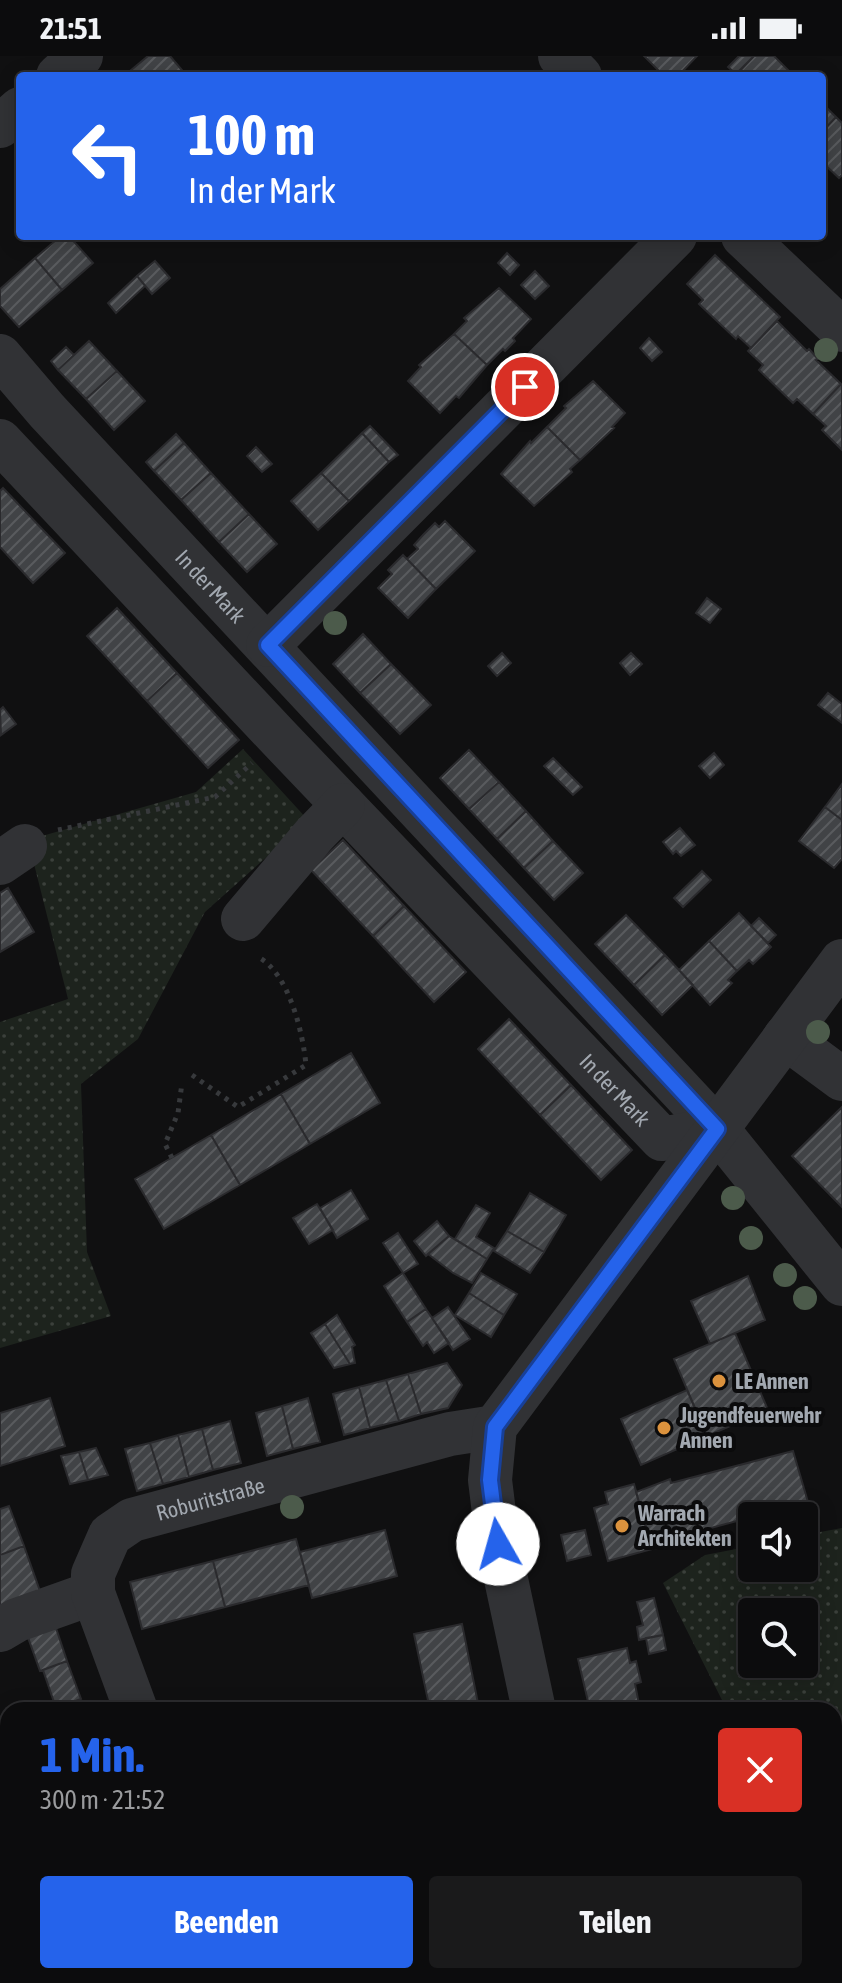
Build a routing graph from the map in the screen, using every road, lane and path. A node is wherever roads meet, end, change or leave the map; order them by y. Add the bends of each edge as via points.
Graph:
1 (81, 56) edge
2 (560, 56) edge
3 (63, 72) edge
4 (576, 72) edge
5 (16, 112) edge
6 (0, 126) edge
7 (671, 240) edge
8 (747, 240) edge
9 (842, 330) edge
10 (0, 356) edge
11 (0, 441) edge
12 (268, 645) junction
13 (247, 768) dead end
14 (343, 805) junction
15 (12, 854) edge
16 (250, 938) joint
17 (842, 961) edge
18 (785, 1037) junction
19 (192, 1075) dead end
20 (842, 1079) edge
21 (182, 1083) dead end
22 (717, 1129) junction
23 (172, 1158) dead end
24 (842, 1284) edge
25 (495, 1427) junction
26 (93, 1593) junction
27 (0, 1630) edge
28 (133, 1702) edge
29 (532, 1702) edge

1 - 3 street
2 - 4 street
5 - 6 street
7 - 12 street
8 - 9 street
10 - 12 street, In der Mark
11 - 14 street, In der Mark
12 - 22 street, In der Mark
13 - 15 path via 215,797 62,828
14 - 16 street via 314,835
14 - 22 street, In der Mark via 662,1139
16 - 19 path via 298,1019 306,1065 238,1107
17 - 18 street
18 - 20 street
18 - 22 street
21 - 23 path via 178,1113 165,1144
22 - 24 street, In der Mark
22 - 25 street
25 - 26 street, Roburitstraße via 450,1434 132,1520 110,1535 93,1574
25 - 29 street via 490,1480 497,1537
26 - 27 street
26 - 28 street

